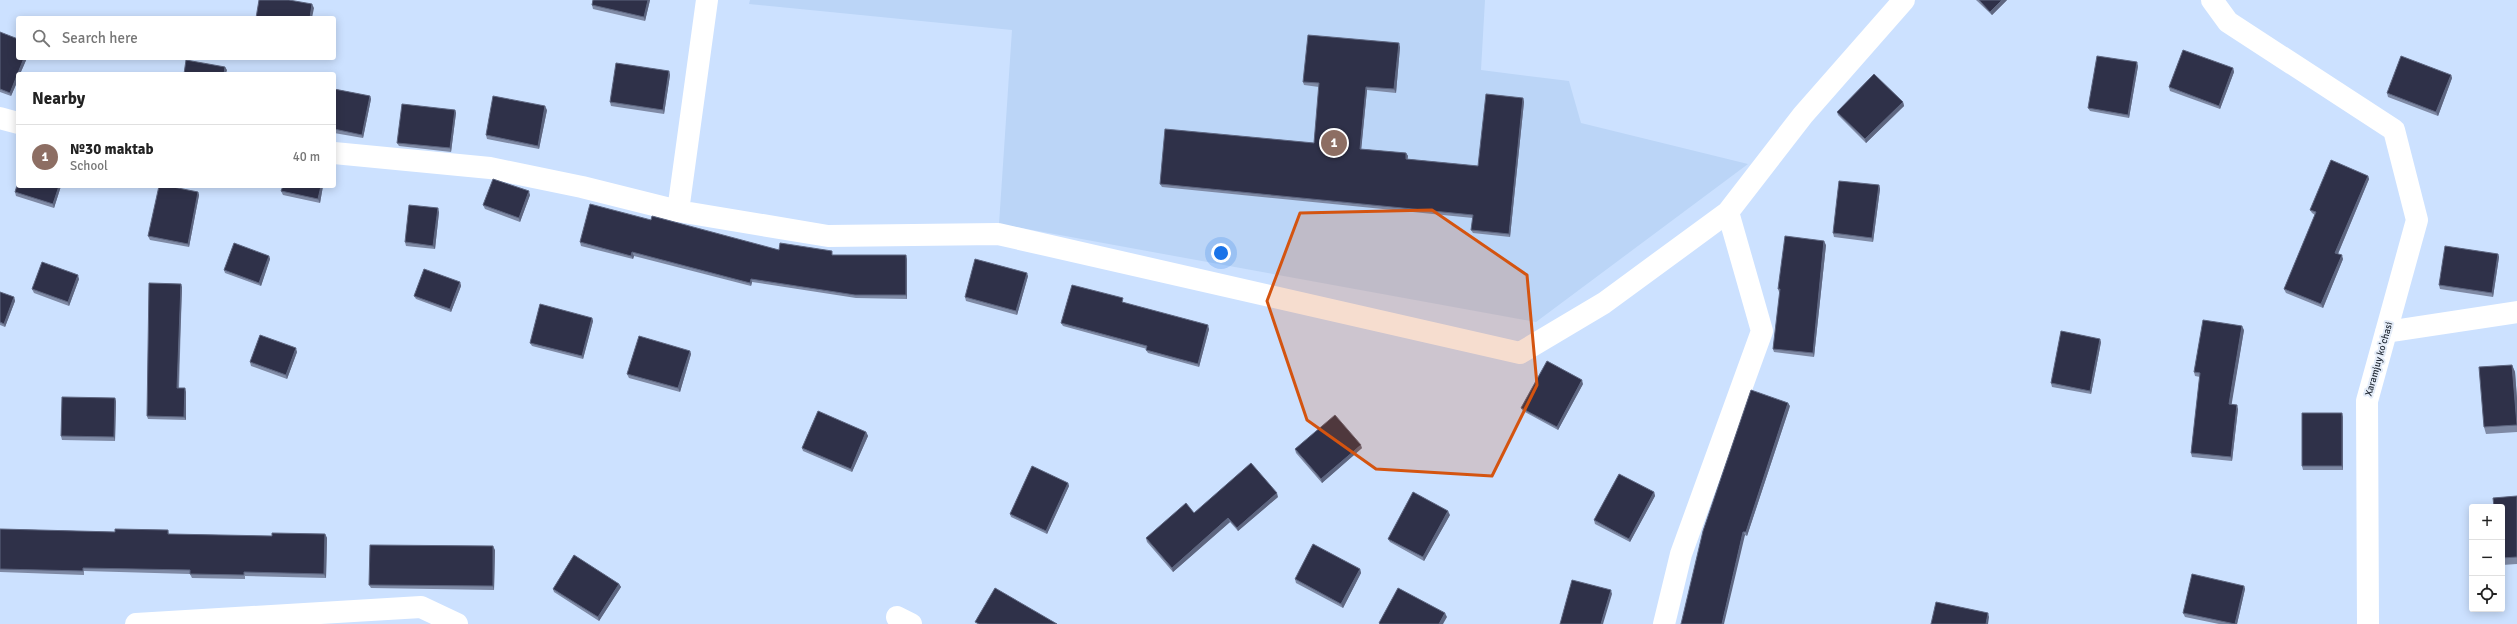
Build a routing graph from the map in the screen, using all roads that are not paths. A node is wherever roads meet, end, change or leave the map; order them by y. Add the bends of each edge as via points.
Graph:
1 (708, 0) edge
2 (1904, 0) edge
3 (2212, 0) edge
4 (0, 118) edge
5 (16, 122) edge
6 (336, 153) edge
7 (678, 211) junction
8 (1728, 212) junction
9 (2517, 312) edge
10 (2386, 332) junction
11 (136, 624) edge
12 (457, 624) edge
13 (1664, 624) edge
14 (2368, 624) edge

1 - 7 street
2 - 8 street via 1802,115
3 - 10 street, Xaramjuy ko'chasi via 2228,22 2394,130 2417,220
4 - 5 street
6 - 7 street via 490,168 582,186
7 - 8 street via 828,236 998,234 1520,353 1604,303
8 - 13 street via 1762,331 1681,554
9 - 10 street
10 - 14 street, Xaramjuy ko'chasi via 2367,400
11 - 12 street via 421,607

